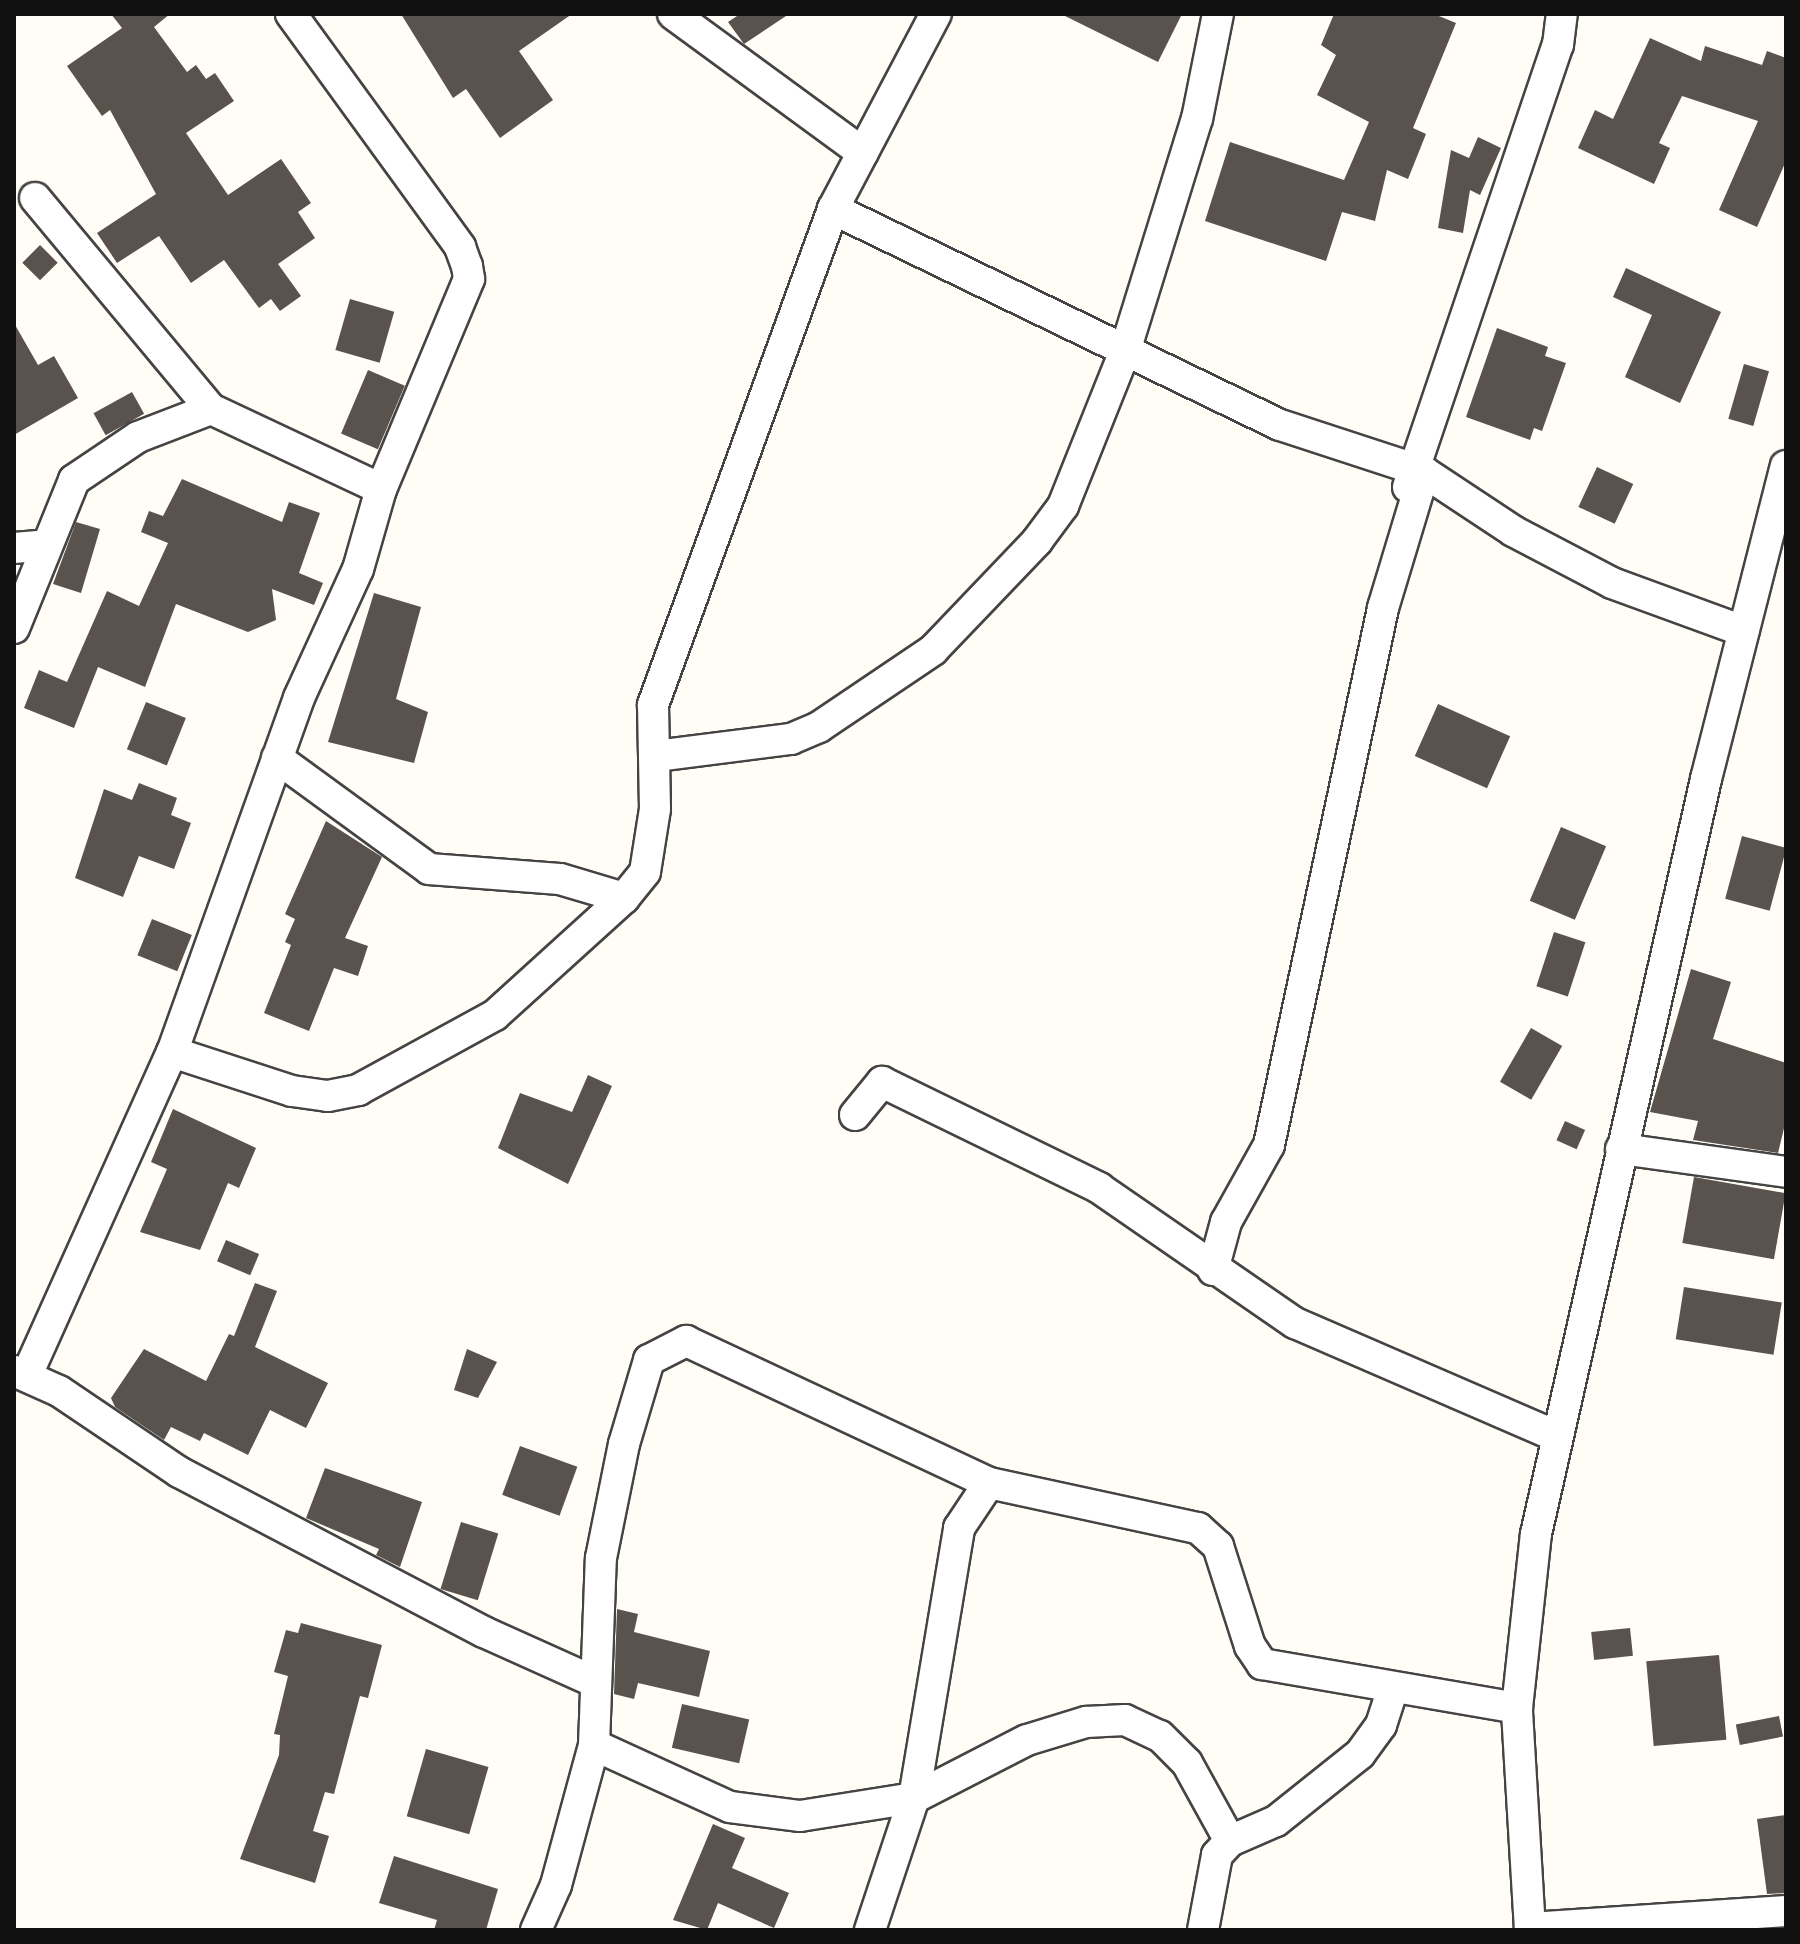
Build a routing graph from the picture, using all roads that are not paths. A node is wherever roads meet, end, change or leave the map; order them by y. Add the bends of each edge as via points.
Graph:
1 (291, 14) edge
2 (673, 14) edge
3 (936, 14) edge
4 (1218, 14) edge
5 (1562, 14) edge
6 (863, 153) junction
7 (35, 198) dead end
8 (833, 209) junction
9 (1125, 351) junction
10 (211, 409) junction
11 (1786, 466) edge
12 (1418, 470) junction
13 (381, 489) junction
14 (1405, 504) dead end
15 (47, 545) junction
16 (14, 548) edge
17 (14, 628) edge
18 (1743, 631) junction
19 (656, 756) junction
20 (277, 758) junction
21 (624, 898) junction
22 (172, 1052) junction
23 (855, 1115) dead end
24 (1621, 1149) junction
25 (1786, 1172) edge
26 (1213, 1270) junction
27 (20, 1373) edge
28 (1554, 1435) junction
29 (989, 1483) junction
30 (593, 1681) junction
31 (1393, 1688) junction
32 (1517, 1708) junction
33 (594, 1745) junction
34 (914, 1798) junction
35 (1230, 1841) junction
36 (1786, 1911) edge
37 (1530, 1929) edge
38 (536, 1930) edge
39 (870, 1930) edge
40 (1203, 1930) edge

1 - 13 street via 460,247 467,266 469,279
2 - 6 street
3 - 6 street
4 - 9 street via 1197,119
5 - 12 street via 1558,45
6 - 8 street
7 - 10 street
8 - 9 street
8 - 19 street via 653,705
9 - 12 street via 1280,425
9 - 19 street via 1063,506 933,650 791,739
10 - 13 street
10 - 15 street via 138,437 74,480
11 - 18 street
12 - 14 street
12 - 18 street via 1513,531 1612,583
12 - 26 street via 1383,608 1269,1145 1226,1222
13 - 20 street via 358,569
15 - 16 street
15 - 17 street
18 - 24 street
19 - 21 street via 645,872
20 - 21 street via 429,869 560,879
20 - 22 street
21 - 22 street via 495,1015 358,1090 328,1096 292,1091
22 - 27 street
23 - 26 street via 882,1082 1099,1188
24 - 25 street
24 - 28 street
26 - 28 street via 1295,1323
27 - 30 street via 179,1472 484,1632
28 - 32 street
29 - 30 street via 703,1345 669,1346 649,1360 624,1444 601,1558
29 - 31 street via 1198,1528 1218,1546 1250,1646 1262,1664
29 - 34 street via 959,1528
30 - 33 street
31 - 32 street
31 - 35 street via 1381,1725 1360,1754 1276,1821
32 - 37 street
33 - 34 street via 730,1807 764,1814 800,1816
33 - 38 street via 556,1885
34 - 35 street via 1027,1740 1086,1722 1125,1720 1160,1736 1187,1763
34 - 39 street
35 - 40 street via 1210,1871
36 - 37 street

